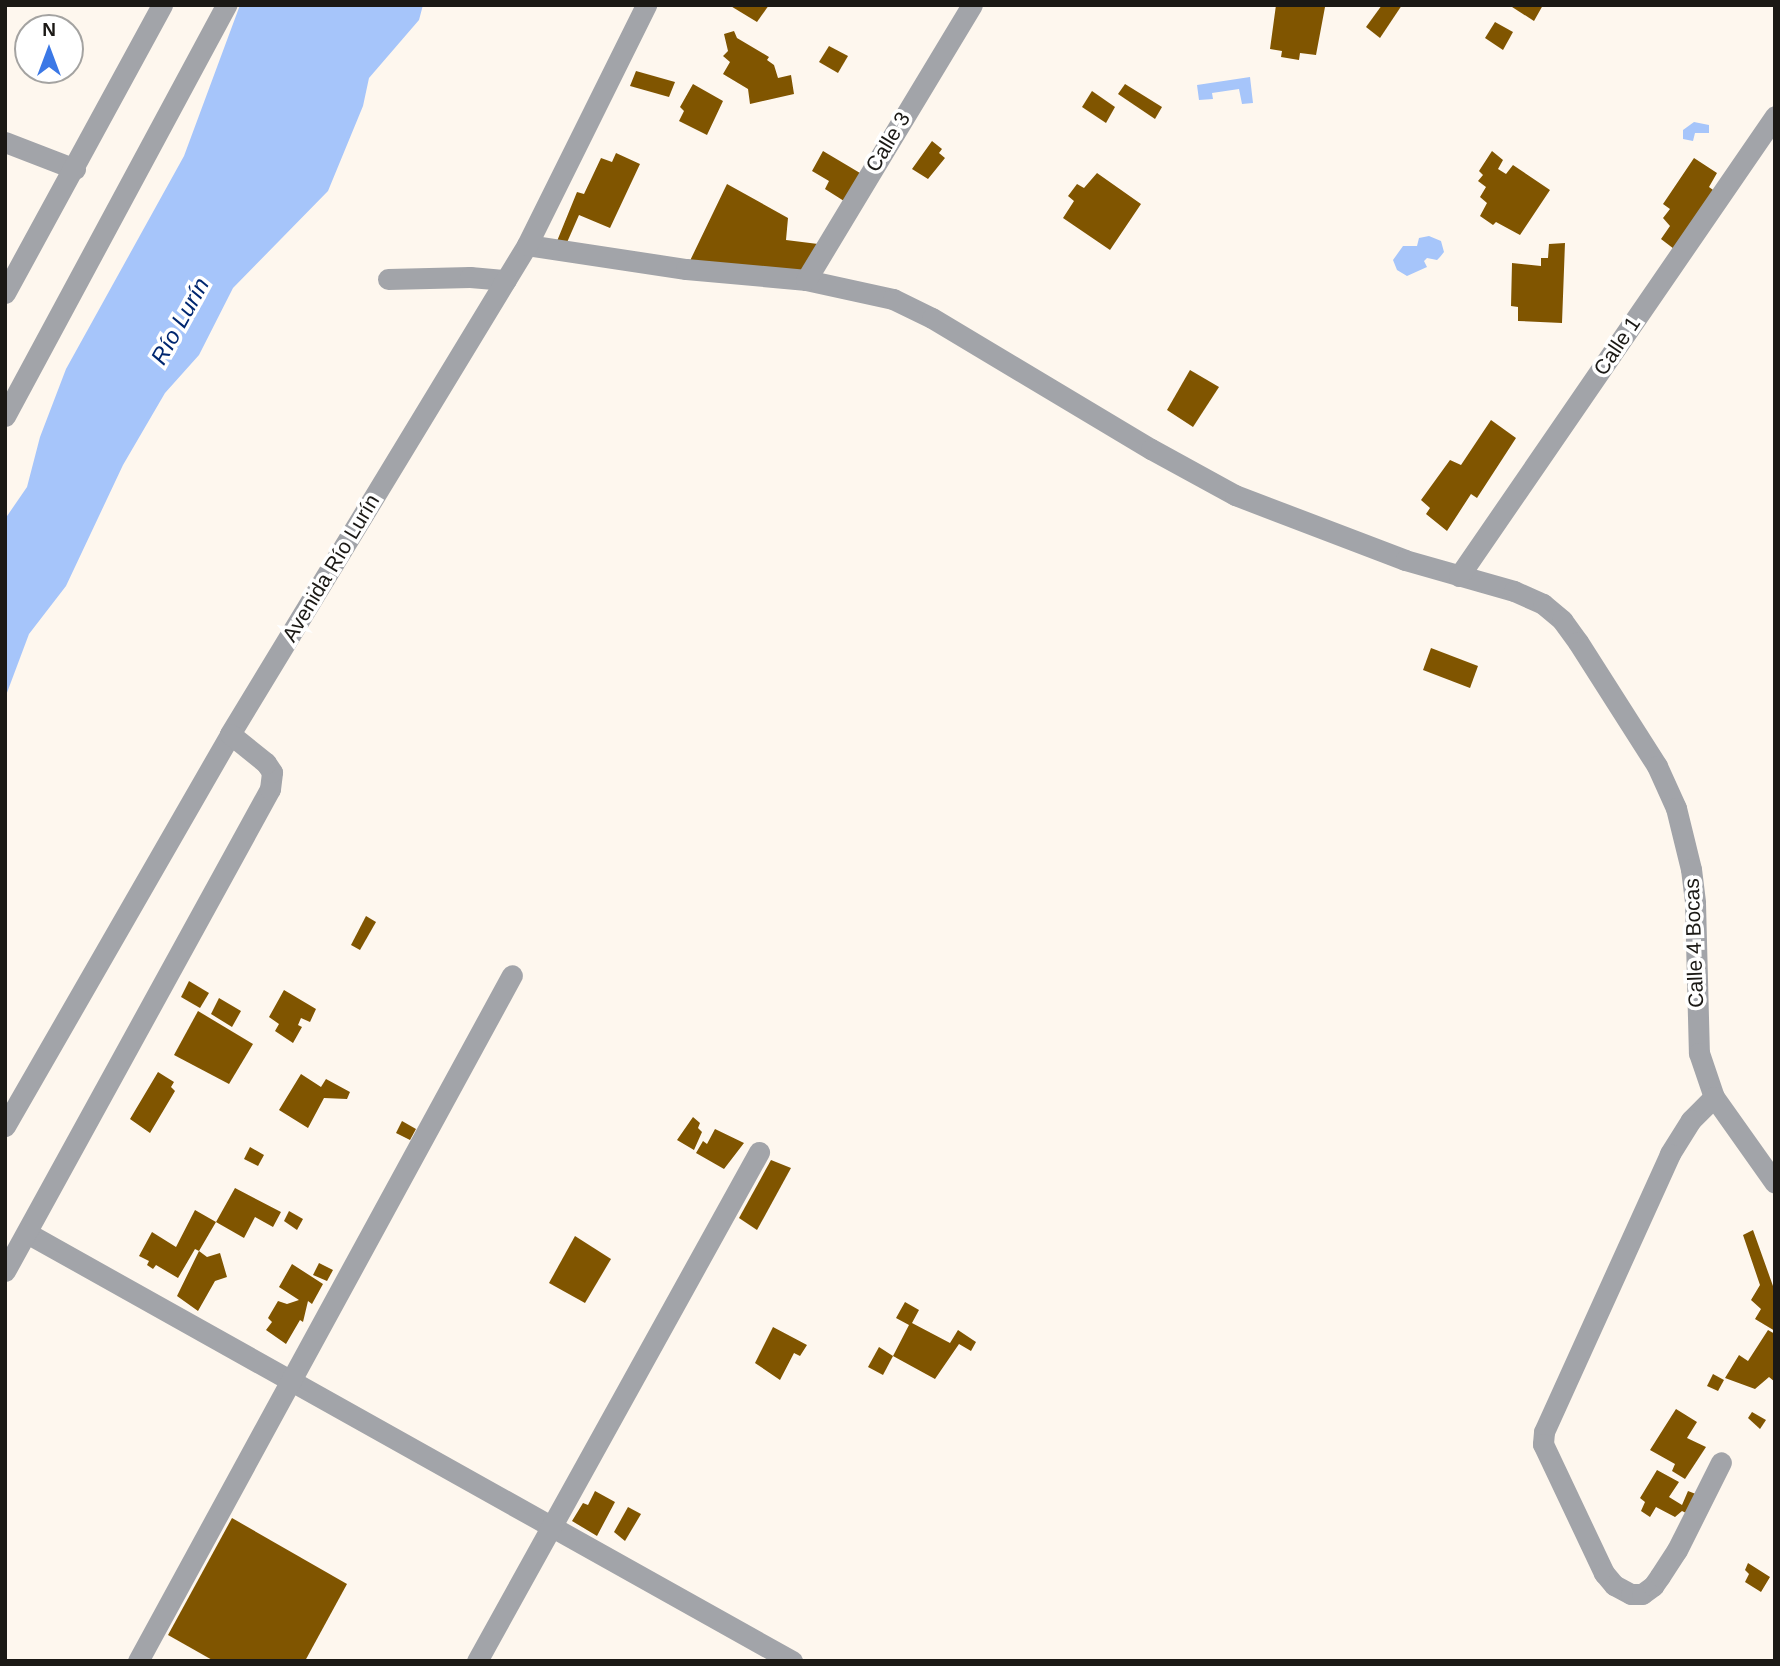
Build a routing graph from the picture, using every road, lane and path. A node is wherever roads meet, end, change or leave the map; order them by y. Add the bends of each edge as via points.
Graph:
1 (162, 5) edge
2 (226, 5) edge
3 (646, 5) edge
4 (972, 5) edge
5 (1775, 116) edge
6 (5, 142) edge
7 (75, 169) junction
8 (527, 245) junction
9 (388, 279) dead end
10 (506, 280) junction
11 (806, 280) junction
12 (5, 293) edge
13 (5, 416) edge
14 (1459, 576) junction
15 (230, 734) junction
16 (512, 975) dead end
17 (1714, 1097) junction
18 (5, 1126) edge
19 (759, 1152) dead end
20 (1775, 1182) edge
21 (27, 1233) junction
22 (5, 1271) edge
23 (291, 1380) junction
24 (1721, 1462) dead end
25 (551, 1526) junction
26 (138, 1661) edge
27 (477, 1661) edge
28 (792, 1661) edge

1 - 7 street
2 - 13 street
3 - 8 street, Avenida Río Lurín
4 - 11 street, Calle 3
5 - 14 street, Calle 1
6 - 7 street
7 - 12 street
8 - 10 street, Avenida Río Lurín
8 - 11 street, Calle 4 Bocas via 687,269
9 - 10 street
10 - 15 street, Avenida Río Lurín
11 - 14 street, Calle 4 Bocas via 893,299 1236,495 1313,527
14 - 17 street, Calle 4 Bocas via 1514,591 1543,604 1562,620 1657,766 1676,808 1691,869 1699,1054
15 - 18 street, Avenida Río Lurín
15 - 21 street via 272,772 270,789
16 - 23 street
17 - 20 street, Calle 4 Bocas
17 - 24 street via 1691,1120 1670,1154 1550,1419 1543,1444 1604,1573 1631,1594 1642,1594 1660,1576
19 - 25 street
21 - 22 street
21 - 23 street
23 - 25 street
23 - 26 street
25 - 27 street
25 - 28 street

